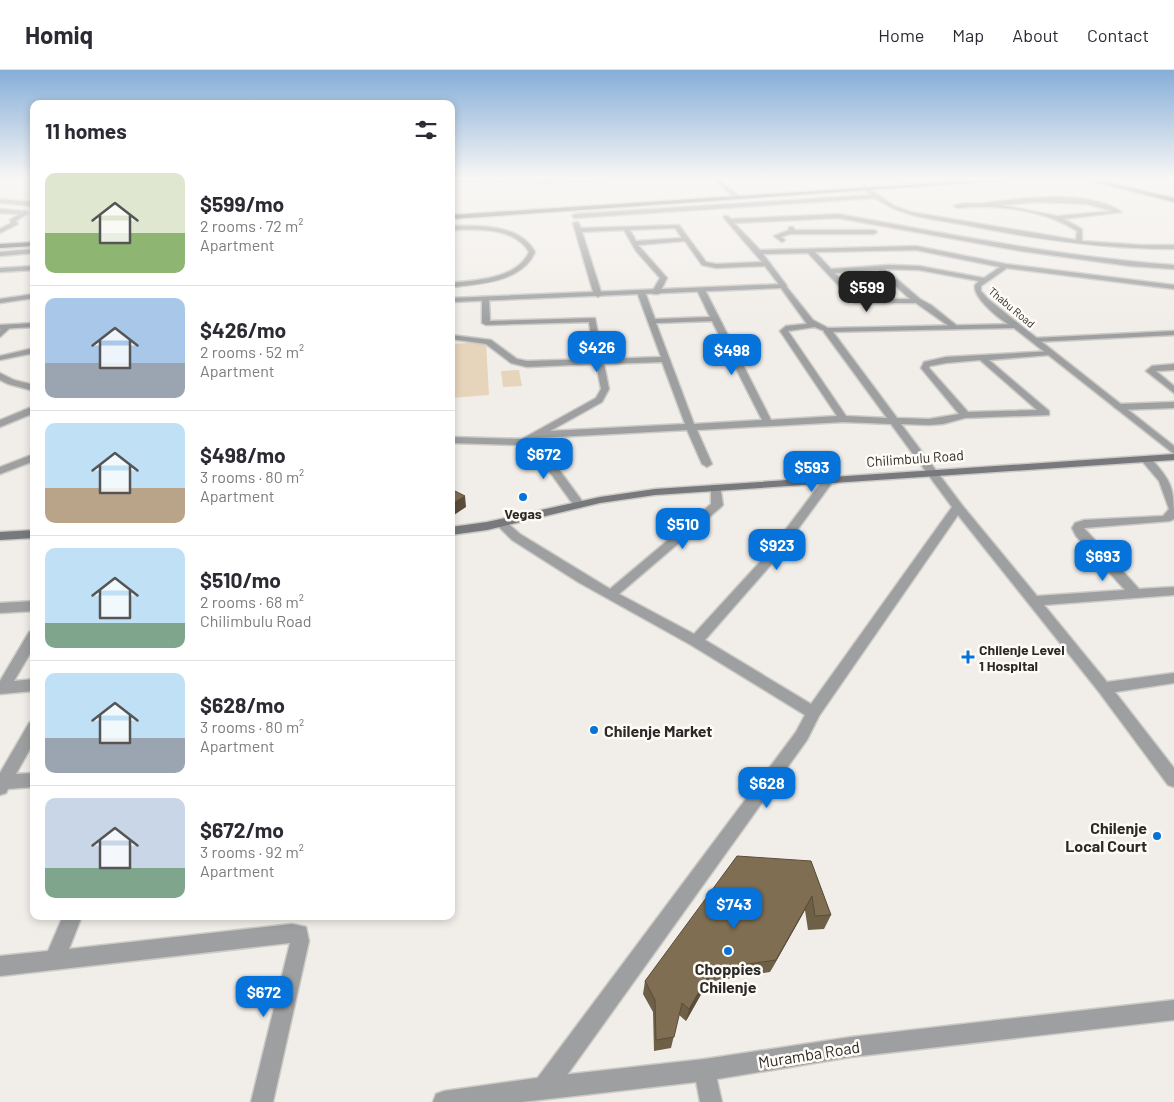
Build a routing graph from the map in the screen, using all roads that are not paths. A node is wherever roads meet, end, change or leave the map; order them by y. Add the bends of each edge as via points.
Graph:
1 (577, 226) edge
2 (673, 226) edge
3 (677, 226) edge
4 (735, 226) edge
5 (789, 226) edge
6 (894, 226) edge
7 (989, 226) edge
8 (1074, 226) edge
9 (455, 228) edge
10 (626, 228) junction
11 (578, 230) junction
12 (790, 232) junction
13 (874, 232) dead end
14 (816, 233) junction
15 (688, 239) junction
16 (782, 240) dead end
17 (823, 241) dead end
18 (1079, 241) junction
19 (30, 242) edge
20 (634, 243) junction
21 (0, 244) edge
22 (1118, 245) junction
23 (1174, 247) edge
24 (30, 251) edge
25 (810, 251) junction
26 (758, 252) junction
27 (0, 254) edge
28 (1074, 257) junction
29 (767, 264) junction
30 (1130, 264) junction
31 (1006, 266) junction
32 (1174, 267) edge
33 (30, 268) edge
34 (880, 268) junction
35 (0, 270) edge
36 (12, 270) junction
37 (828, 271) junction
38 (944, 272) junction
39 (1073, 275) junction
40 (0, 279) edge
41 (984, 280) junction
42 (463, 284) junction
43 (455, 285) edge
44 (783, 286) junction
45 (1174, 288) edge
46 (971, 289) junction
47 (701, 290) junction
48 (641, 292) junction
49 (656, 292) junction
50 (598, 295) junction
51 (30, 297) edge
52 (485, 299) junction
53 (455, 300) edge
54 (0, 301) edge
55 (917, 301) junction
56 (715, 319) junction
57 (653, 321) junction
58 (30, 325) edge
59 (815, 326) junction
60 (1016, 326) junction
61 (4, 327) edge
62 (953, 327) junction
63 (827, 330) junction
64 (1174, 333) edge
65 (0, 335) edge
66 (455, 338) edge
67 (1034, 340) junction
68 (30, 351) edge
69 (1050, 353) junction
70 (0, 358) edge
71 (982, 358) junction
72 (667, 359) junction
73 (601, 362) junction
74 (1174, 368) edge
75 (0, 376) edge
76 (30, 387) edge
77 (1174, 390) edge
78 (1174, 405) edge
79 (1119, 408) junction
80 (30, 411) edge
81 (965, 415) junction
82 (843, 419) junction
83 (894, 419) junction
84 (768, 423) junction
85 (0, 424) edge
86 (691, 428) junction
87 (538, 435) junction
88 (455, 440) edge
89 (524, 442) junction
90 (1174, 451) edge
91 (1174, 457) edge
92 (30, 459) edge
93 (1146, 459) junction
94 (707, 464) dead end
95 (30, 467) edge
96 (4, 470) edge
97 (932, 472) junction
98 (830, 478) junction
99 (716, 487) junction
100 (579, 505) junction
101 (958, 507) junction
102 (1174, 512) edge
103 (500, 523) junction
104 (455, 530) edge
105 (30, 534) edge
106 (0, 536) edge
107 (1174, 590) edge
108 (1135, 593) junction
109 (610, 595) junction
110 (1033, 602) junction
111 (30, 606) edge
112 (0, 608) edge
113 (696, 641) junction
114 (30, 642) edge
115 (1174, 678) edge
116 (30, 685) edge
117 (1, 688) edge
118 (1104, 688) junction
119 (813, 713) junction
120 (30, 734) edge
121 (30, 780) edge
122 (1174, 780) edge
123 (1, 784) edge
124 (71, 920) edge
125 (54, 960) junction
126 (0, 966) edge
127 (1174, 1010) edge
128 (705, 1070) junction
129 (544, 1088) junction
130 (516, 1097) edge
131 (262, 1102) edge
132 (444, 1102) edge
133 (711, 1102) edge

1 - 11 street
2 - 10 street
3 - 15 street
4 - 26 street
5 - 12 street via 793,230
6 - 28 street
7 - 18 street
8 - 18 street via 1080,231
9 - 42 street via 507,233 525,241 532,252 526,264 514,271
10 - 11 street
10 - 20 street
11 - 50 street
12 - 14 street
12 - 16 street via 777,236
13 - 14 street
14 - 17 street
15 - 20 street
15 - 29 street via 704,264
18 - 22 street
19 - 21 main road
20 - 49 street via 664,278
22 - 23 street
22 - 30 street
24 - 27 street
25 - 26 street
25 - 31 street via 916,248
25 - 37 street
26 - 29 street
28 - 30 street
28 - 39 street
29 - 44 street
30 - 32 street
31 - 39 street
31 - 41 street, Thabu Road
33 - 36 street
34 - 37 street
34 - 38 street
34 - 55 street
35 - 36 street
36 - 40 street
37 - 55 street via 859,302
38 - 41 street
38 - 46 street
39 - 45 street
41 - 46 street, Thabu Road
42 - 43 street
42 - 53 street
44 - 47 street
44 - 59 street
46 - 60 street, Thabu Road
47 - 49 street
47 - 56 street
48 - 49 street
48 - 50 street
48 - 57 street
50 - 52 street
51 - 54 street
52 - 53 street
52 - 73 street via 486,323 592,320
55 - 62 street
56 - 57 street
56 - 84 street
57 - 72 street
58 - 61 street
59 - 63 street
59 - 82 street via 786,328 784,331
60 - 62 street
60 - 67 street, Thabu Road
61 - 65 street
62 - 63 street
63 - 83 street
64 - 67 street
66 - 73 street via 488,342 521,363
67 - 69 street, Thabu Road
68 - 70 street
69 - 71 street
69 - 79 street, Thabu Road
71 - 81 street via 934,361 925,368
71 - 81 street via 1046,413
72 - 73 street
72 - 86 street
73 - 87 street via 605,382 603,395
74 - 77 street via 1150,371
75 - 76 street
78 - 79 street
79 - 90 street, Thabu Road
80 - 85 street
81 - 83 street via 929,422
82 - 83 street
82 - 84 street
83 - 97 street
84 - 86 street
86 - 87 street
86 - 94 street
87 - 89 street
88 - 89 street
89 - 100 street via 556,473
91 - 93 main road, Chilimbulu Road
92 - 96 street
93 - 97 main road, Chilimbulu Road
93 - 102 street via 1164,480
95 - 96 street
97 - 98 main road, Chilimbulu Road
97 - 101 street
98 - 99 main road, Chilimbulu Road
98 - 113 street via 772,556
99 - 100 main road, Chilimbulu Road via 639,493
99 - 109 street via 717,505
100 - 103 main road, Chilimbulu Road
101 - 110 street
101 - 119 street
102 - 108 street via 1166,519 1079,525 1080,533
103 - 104 main road, Chilimbulu Road
103 - 109 street via 516,537
105 - 106 main road
107 - 108 street
108 - 110 street
109 - 113 street
110 - 118 street
111 - 112 street
113 - 119 street
114 - 117 street
115 - 118 street
116 - 117 street
118 - 122 street
119 - 129 street via 802,736
120 - 123 street
121 - 123 street
124 - 125 street
125 - 126 street
125 - 131 street via 299,934
127 - 128 street, Muramba Road via 851,1047
128 - 129 street, Muramba Road
128 - 133 street
129 - 130 street, Muramba Road
130 - 132 street, Muramba Road

